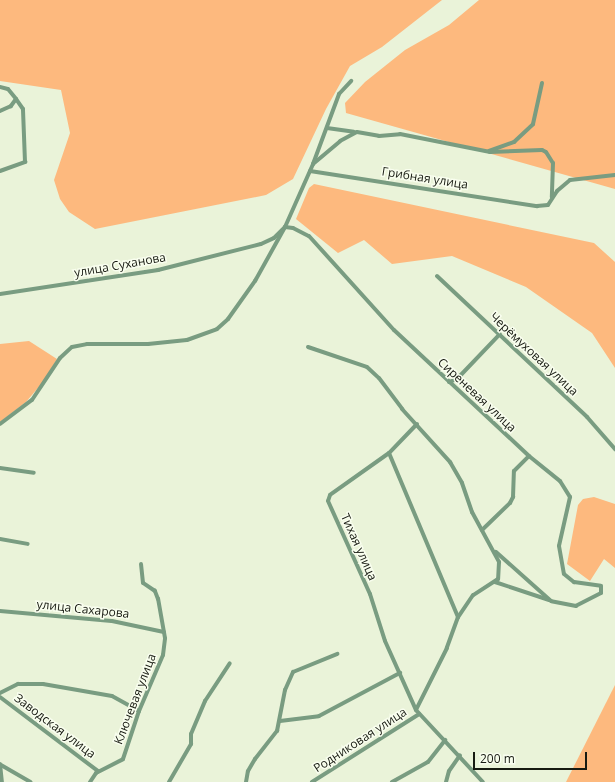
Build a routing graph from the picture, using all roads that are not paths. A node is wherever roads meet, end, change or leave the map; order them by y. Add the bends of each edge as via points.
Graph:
1 (351, 81) dead end
2 (542, 83) dead end
3 (0, 87) edge
4 (16, 99) junction
5 (0, 111) edge
6 (327, 128) junction
7 (357, 132) junction
8 (487, 152) junction
9 (313, 164) junction
10 (310, 170) junction
11 (0, 171) edge
12 (615, 175) edge
13 (552, 198) junction
14 (285, 227) junction
15 (437, 276) dead end
16 (0, 294) edge
17 (500, 334) junction
18 (308, 347) dead end
19 (448, 382) junction
20 (0, 424) edge
21 (416, 424) junction
22 (615, 449) edge
23 (389, 453) junction
24 (529, 456) junction
25 (0, 468) edge
26 (34, 473) dead end
27 (482, 530) junction
28 (0, 539) edge
29 (28, 544) dead end
30 (496, 552) junction
31 (141, 564) dead end
32 (495, 582) junction
33 (551, 600) junction
34 (0, 611) edge
35 (458, 617) junction
36 (164, 632) junction
37 (337, 654) dead end
38 (230, 663) dead end
39 (400, 673) junction
40 (0, 692) edge
41 (0, 697) edge
42 (139, 711) junction
43 (418, 712) junction
44 (280, 721) junction
45 (445, 740) junction
46 (460, 755) junction
47 (0, 764) edge
48 (98, 771) junction
49 (2, 782) edge
50 (30, 782) edge
51 (90, 782) edge
52 (169, 782) edge
53 (246, 782) edge
54 (312, 782) edge
55 (392, 782) edge
56 (446, 782) edge
57 (483, 782) edge

1 - 6 street via 339,94
2 - 8 street via 533,124 514,142
3 - 4 street via 8,89
4 - 5 street via 11,106
4 - 11 street via 23,110 24,162
6 - 7 street
6 - 9 street
7 - 8 street via 378,136 400,134
7 - 9 street via 340,141
8 - 13 street via 546,152 554,163
9 - 10 street
10 - 13 street, Грибная улица via 537,206 548,205
10 - 14 street
12 - 13 street via 570,180
14 - 16 street, улица Суханова via 274,238 261,244 158,270
14 - 19 street, Сиреневая улица via 309,236 389,325
14 - 20 street via 255,281 228,319 217,329 188,340 148,344 87,344 72,347 60,358 32,400
15 - 17 street, Черёмуховая улица
17 - 19 street via 458,380
17 - 22 street, Черёмуховая улица via 587,417
18 - 21 street via 372,371
19 - 24 street, Сиреневая улица
21 - 23 street, Тихая улица
21 - 27 street via 459,476 472,512
23 - 35 street
23 - 39 street, Тихая улица via 330,495 328,501 370,594 385,641
24 - 27 street via 514,471 513,497 510,503
24 - 33 street, Сиреневая улица via 560,482 570,497 559,546 564,574 574,582 601,586 599,595 576,606
25 - 26 street
27 - 30 street
28 - 29 street
30 - 32 street via 499,570
30 - 33 street
31 - 36 street, Ключевая улица via 143,583 155,591 158,599
32 - 33 street
32 - 35 street via 473,595
34 - 36 street, улица Сахарова via 112,621
35 - 43 street via 448,648
36 - 42 street, Ключевая улица via 163,655
37 - 44 street via 294,672 285,690
38 - 52 street via 205,701 191,734 191,744
39 - 43 street, Тихая улица
39 - 44 street via 319,716
40 - 42 street via 18,684 43,684 112,696
41 - 48 street, Заводская улица
42 - 48 street, Ключевая улица via 123,759
43 - 45 street
43 - 54 street, Родниковая улица
44 - 53 street via 277,731 248,771
45 - 46 street
45 - 55 street via 428,762
46 - 56 street via 449,771
46 - 57 street
47 - 49 street
47 - 50 street
48 - 51 street, Ключевая улица

